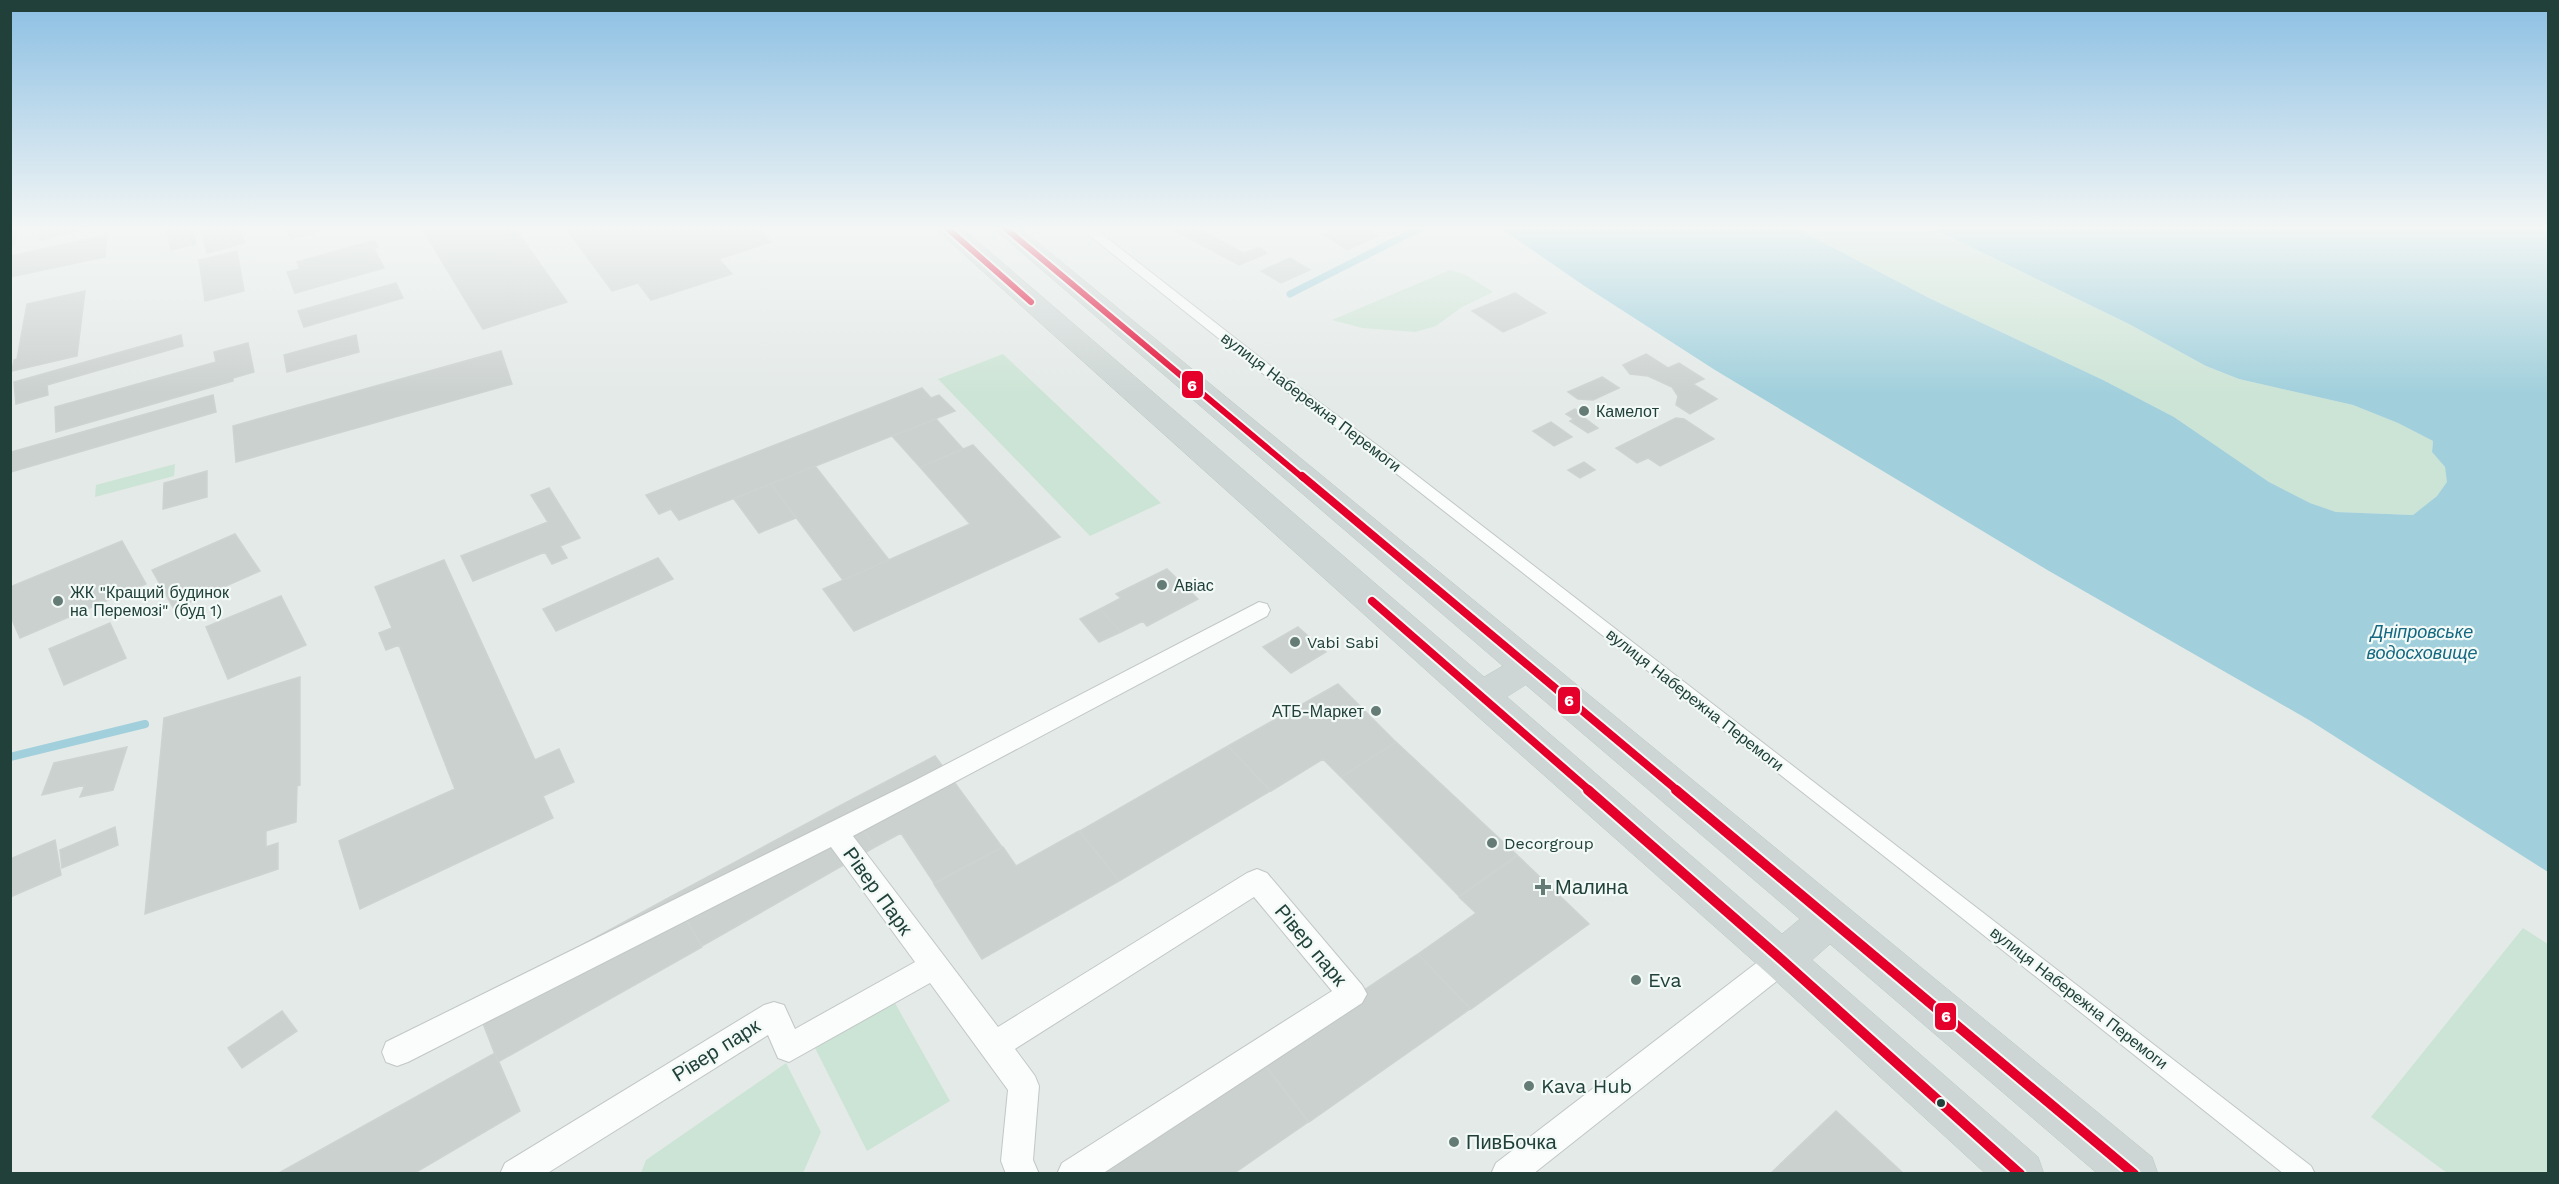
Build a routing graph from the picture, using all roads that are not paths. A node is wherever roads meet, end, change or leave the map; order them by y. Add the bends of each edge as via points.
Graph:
1 (1008, 282) edge
2 (1070, 282) edge
3 (1157, 282) edge
4 (1111, 317) junction
5 (1067, 334) junction
6 (1259, 610) dead end
7 (1529, 668) junction
8 (1479, 697) junction
9 (835, 832) junction
10 (1830, 919) junction
11 (927, 958) junction
12 (1782, 960) junction
13 (993, 1046) junction
14 (397, 1052) dead end
15 (516, 1173) edge
16 (1023, 1173) edge
17 (1073, 1173) edge
18 (1506, 1173) edge
19 (2021, 1173) edge
20 (2135, 1173) edge
21 (2303, 1173) edge

1 - 5 main road
2 - 4 main road
3 - 21 street, вулиця Набережна Перемоги
4 - 5 main road
4 - 7 main road
5 - 8 main road
6 - 9 street
7 - 8 main road
7 - 10 main road
8 - 12 main road
9 - 11 street, Рівер Парк
9 - 14 street
10 - 12 main road
10 - 20 main road
11 - 13 street, Рівер Парк
11 - 15 street, Рівер парк via 789,1048 774,1015
12 - 18 street
12 - 19 main road
13 - 16 street, Рівер Парк via 1024,1086 1017,1161
13 - 17 street, Рівер парк via 1257,881 1352,994

